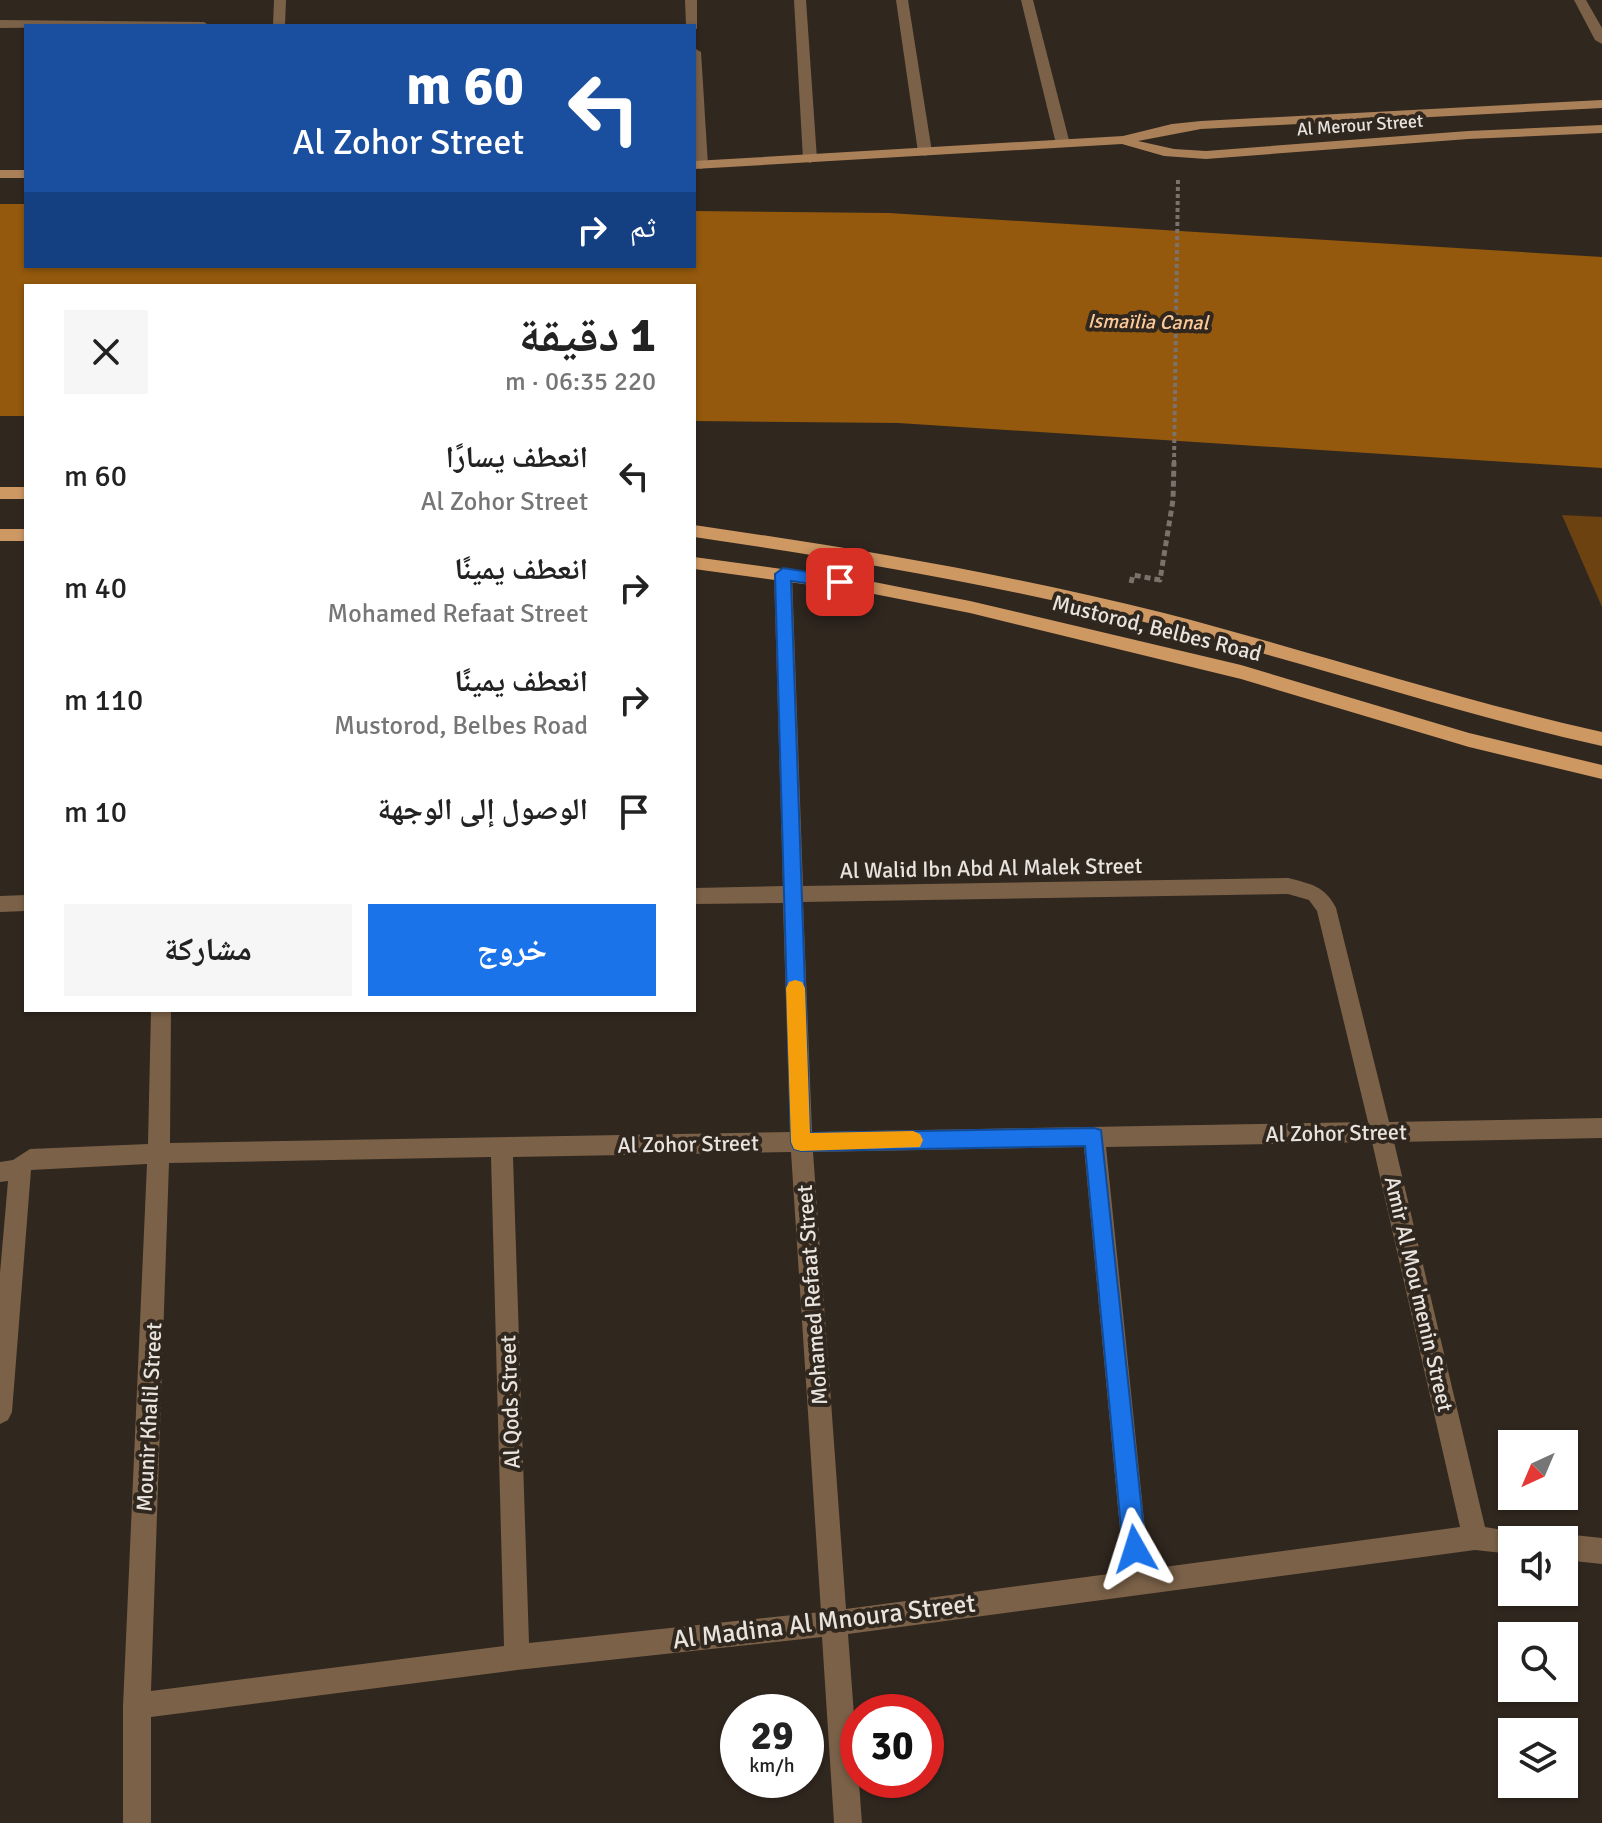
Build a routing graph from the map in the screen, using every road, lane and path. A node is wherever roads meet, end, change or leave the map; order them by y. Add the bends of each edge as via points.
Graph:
1 (280, 0) edge
2 (691, 0) edge
3 (800, 0) edge
4 (902, 0) edge
5 (1027, 0) edge
6 (1580, 0) edge
7 (0, 24) edge
8 (24, 24) edge
9 (279, 24) edge
10 (692, 24) edge
11 (1602, 40) edge
12 (1602, 104) edge
13 (696, 108) edge
14 (1602, 129) edge
15 (1123, 140) junction
16 (1063, 144) junction
17 (925, 152) junction
18 (1178, 155) junction
19 (810, 159) junction
20 (698, 165) edge
21 (0, 174) edge
22 (24, 174) edge
23 (0, 493) edge
24 (24, 493) edge
25 (696, 531) edge
26 (0, 535) edge
27 (24, 535) edge
28 (696, 563) edge
29 (783, 574) junction
30 (1125, 611) junction
31 (1602, 739) edge
32 (1602, 772) edge
33 (1288, 886) joint
34 (792, 895) junction
35 (696, 896) edge
36 (24, 903) edge
37 (0, 904) edge
38 (161, 1012) edge
39 (1602, 1128) edge
40 (1381, 1132) junction
41 (1094, 1137) junction
42 (801, 1142) junction
43 (502, 1147) junction
44 (161, 1153) junction
45 (10, 1170) edge
46 (0, 1412) edge
47 (1475, 1538) junction
48 (1498, 1540) edge
49 (1578, 1548) edge
50 (1602, 1551) edge
51 (1138, 1581) junction
52 (836, 1623) junction
53 (517, 1657) junction
54 (136, 1706) junction
55 (137, 1823) edge
56 (848, 1823) edge

1 - 9 street
2 - 10 street
3 - 19 street
4 - 17 street
5 - 16 street
6 - 11 street
7 - 8 street
12 - 15 main road, Al Merour Street via 1201,125
13 - 20 street
14 - 18 main road, Al Merour Street
15 - 16 main road, Al Merour Street
15 - 18 main road, Al Merour Street
16 - 17 main road, Al Merour Street
17 - 19 main road, Al Merour Street
18 - 30 path via 1173,500 1160,580 1133,575
19 - 20 main road, Al Merour Street
21 - 22 main road
23 - 24 main road
25 - 30 main road, Mustorod, Belbes Road via 878,559
26 - 27 main road
28 - 29 main road, Mustorod, Belbes Road
29 - 32 main road, Mustorod, Belbes Road via 1030,621 1241,672 1469,740
29 - 34 street, Mohamed Refaat Street
30 - 31 main road, Mustorod, Belbes Road
33 - 34 street, Al Walid Ibn Abd Al Malek Street
33 - 40 street, Amir Al Mou'menin Street via 1315,893 1326,908
34 - 35 street, Al Walid Ibn Abd Al Malek Street
34 - 42 street, Mohamed Refaat Street
36 - 37 street
38 - 44 street, Mounir Khalil Street
39 - 40 street, Al Zohor Street
40 - 41 street, Al Zohor Street
40 - 47 street, Amir Al Mou'menin Street
41 - 42 street, Al Zohor Street
41 - 51 street
42 - 43 street, Al Zohor Street
42 - 52 street, Mohamed Refaat Street
43 - 44 street, Al Zohor Street
43 - 53 street, Al Qods Street
44 - 45 street, Al Zohor Street via 30,1159
44 - 54 street, Mounir Khalil Street
45 - 46 street
47 - 48 street, Al Madina Al Mnoura Street
47 - 51 street, Al Madina Al Mnoura Street
49 - 50 street
51 - 52 street, Al Madina Al Mnoura Street
52 - 53 street, Al Madina Al Mnoura Street
52 - 56 street, Mohamed Refaat Street
53 - 54 street, Al Madina Al Mnoura Street
54 - 55 street, Mounir Khalil Street

